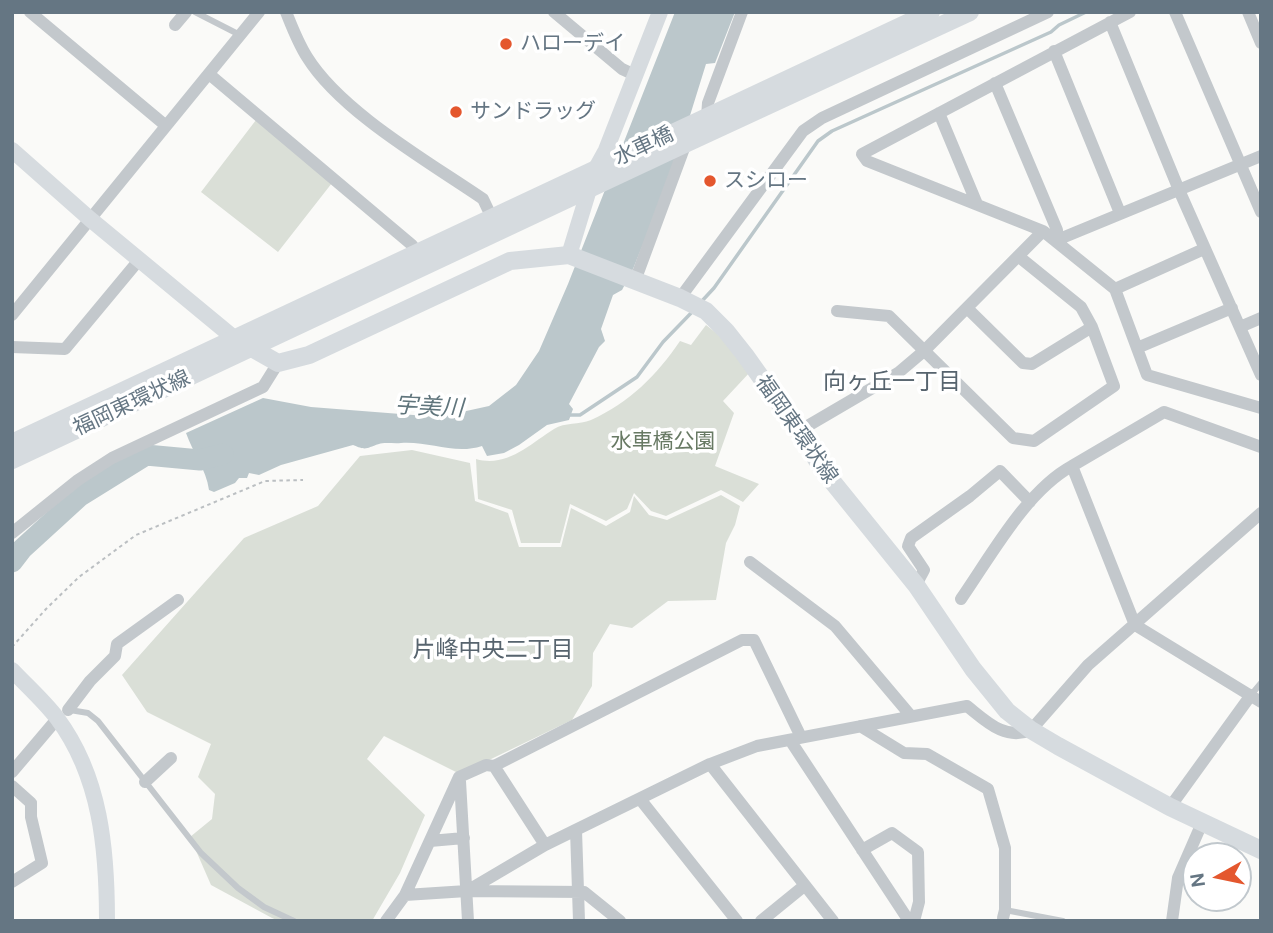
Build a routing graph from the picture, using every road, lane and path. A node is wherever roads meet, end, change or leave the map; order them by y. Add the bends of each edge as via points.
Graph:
1 (30, 12) edge
2 (186, 12) edge
3 (195, 12) edge
4 (259, 12) edge
5 (286, 12) edge
6 (554, 12) edge
7 (660, 12) edge
8 (743, 12) edge
9 (932, 12) edge
10 (970, 12) edge
11 (1048, 12) edge
12 (1130, 12) edge
13 (1175, 12) edge
14 (1248, 12) edge
15 (1110, 22) junction
16 (175, 24) dead end
17 (240, 35) junction
18 (1261, 43) edge
19 (1054, 51) junction
20 (209, 74) junction
21 (635, 75) junction
22 (995, 83) junction
23 (939, 113) junction
24 (707, 117) junction
25 (165, 125) junction
26 (683, 139) junction
27 (12, 150) edge
28 (1261, 156) edge
29 (1240, 164) junction
30 (594, 179) junction
31 (1179, 190) junction
32 (977, 204) junction
33 (1261, 212) edge
34 (1120, 213) junction
35 (492, 218) junction
36 (90, 219) junction
37 (1043, 231) junction
38 (1057, 240) junction
39 (1204, 248) junction
40 (416, 253) junction
41 (572, 256) junction
42 (1018, 256) junction
43 (139, 260) junction
44 (632, 280) junction
45 (1115, 289) junction
46 (683, 300) junction
47 (967, 308) junction
48 (1232, 308) junction
49 (837, 311) dead end
50 (12, 315) edge
51 (1261, 318) edge
52 (1092, 327) junction
53 (1240, 327) junction
54 (233, 338) junction
55 (12, 347) edge
56 (253, 347) junction
57 (1137, 348) junction
58 (925, 351) junction
59 (278, 363) junction
60 (1261, 375) edge
61 (1261, 408) edge
62 (799, 431) junction
63 (12, 443) edge
64 (1261, 447) edge
65 (12, 460) edge
66 (1072, 466) junction
67 (303, 480) dead end
68 (1031, 502) junction
69 (1261, 513) edge
70 (12, 533) edge
71 (750, 562) dead end
72 (916, 585) junction
73 (961, 599) dead end
74 (178, 600) dead end
75 (1135, 625) junction
76 (12, 648) edge
77 (12, 670) edge
78 (1261, 682) edge
79 (1256, 698) edge
80 (62, 714) junction
81 (911, 716) junction
82 (860, 726) junction
83 (1031, 730) junction
84 (795, 738) junction
85 (171, 758) dead end
86 (710, 764) junction
87 (494, 766) junction
88 (12, 772) edge
89 (459, 777) junction
90 (145, 782) junction
91 (12, 786) edge
92 (640, 799) junction
93 (1170, 807) junction
94 (1202, 822) junction
95 (576, 830) junction
96 (464, 838) junction
97 (430, 841) junction
98 (545, 845) junction
99 (862, 850) junction
100 (1261, 850) edge
101 (12, 882) edge
102 (804, 886) junction
103 (467, 891) junction
104 (578, 892) junction
105 (405, 895) junction
106 (1003, 916) edge
107 (107, 921) edge
108 (294, 921) edge
109 (386, 921) edge
110 (468, 921) edge
111 (579, 921) edge
112 (620, 921) edge
113 (737, 921) edge
114 (761, 921) edge
115 (833, 921) edge
116 (912, 921) edge
117 (1063, 921) edge
118 (1172, 921) edge

1 - 25 street
2 - 16 street
3 - 17 lane
4 - 17 street
5 - 35 street via 306,57 342,97 483,199
6 - 21 street
7 - 21 street
8 - 24 street via 708,103
9 - 24 main road
10 - 26 main road
11 - 46 street via 822,117 803,131
12 - 15 street
13 - 29 street
14 - 18 street
15 - 19 street
15 - 31 street
17 - 20 street
19 - 22 street
19 - 34 street
20 - 25 street
20 - 40 street
21 - 30 street
22 - 23 street
22 - 38 street via 1057,230
23 - 32 street
23 - 32 street via 862,154 867,161
24 - 26 main road
25 - 36 street
26 - 30 main road, 水車橋
26 - 44 street
27 - 36 street
28 - 29 street
29 - 31 street
29 - 33 street
30 - 35 main road, 福岡東環状線
30 - 41 street
30 - 56 main road, 福岡東環状線
31 - 34 street
31 - 39 street
32 - 37 street
34 - 38 street
35 - 40 main road, 福岡東環状線
36 - 43 street
36 - 50 street
37 - 38 street
37 - 42 street
38 - 45 street
39 - 45 street
39 - 48 street
40 - 54 main road, 福岡東環状線
41 - 44 main road, 福岡東環状線
41 - 59 main road, 福岡東環状線 via 510,261 309,355
42 - 47 street
42 - 52 street via 1082,307
43 - 54 street
43 - 55 street via 65,349
44 - 46 main road, 福岡東環状線
45 - 57 street
46 - 62 main road, 福岡東環状線 via 706,311 726,331
47 - 52 street via 1023,363 1032,364
47 - 58 street
48 - 53 street
48 - 57 street
49 - 58 street via 889,316
51 - 53 street
52 - 58 street via 1114,386 1034,441 1013,438
53 - 60 street
54 - 56 main road
54 - 63 main road, 福岡東環状線
56 - 59 main road
56 - 65 main road, 福岡東環状線
57 - 61 street via 1147,375
58 - 62 street via 898,373
59 - 70 street via 263,387 112,458
62 - 72 main road, 福岡東環状線 via 835,487
64 - 66 street via 1164,412
66 - 68 street
66 - 75 street
67 - 76 path via 265,481 136,535 79,577
68 - 72 street via 1000,471 911,538 908,546 924,570
68 - 73 street
69 - 75 street
71 - 81 street via 835,626
72 - 83 main road, 福岡東環状線 via 972,669 1007,712
74 - 80 street via 117,644 115,656
75 - 79 street
75 - 83 street via 1088,665
77 - 80 street
78 - 79 lane
79 - 93 street
80 - 88 street
80 - 90 lane via 88,713
80 - 107 street via 98,807 107,872
81 - 82 street
81 - 83 street via 967,706 1005,732 1020,735
82 - 84 street
82 - 106 street via 904,753 927,754 988,789 1005,848
83 - 93 main road, 福岡東環状線
84 - 86 street
84 - 87 street via 754,640 742,640
84 - 99 street
85 - 90 street
86 - 92 street
86 - 102 street
87 - 89 street
87 - 98 street
89 - 96 street
89 - 97 street
90 - 108 lane via 201,853 238,888
91 - 101 street via 31,803 42,863
92 - 95 street
92 - 113 street
93 - 94 main road, 福岡東環状線
94 - 100 main road, 福岡東環状線
94 - 118 street via 1178,878
95 - 98 street
95 - 104 street
96 - 97 street
96 - 103 street
97 - 105 street
98 - 103 street
99 - 116 street
99 - 116 street via 892,833 918,852 919,902
102 - 114 street
102 - 115 street
103 - 104 street
103 - 105 street
103 - 110 street
104 - 111 street
104 - 112 street
105 - 109 street
106 - 117 lane

